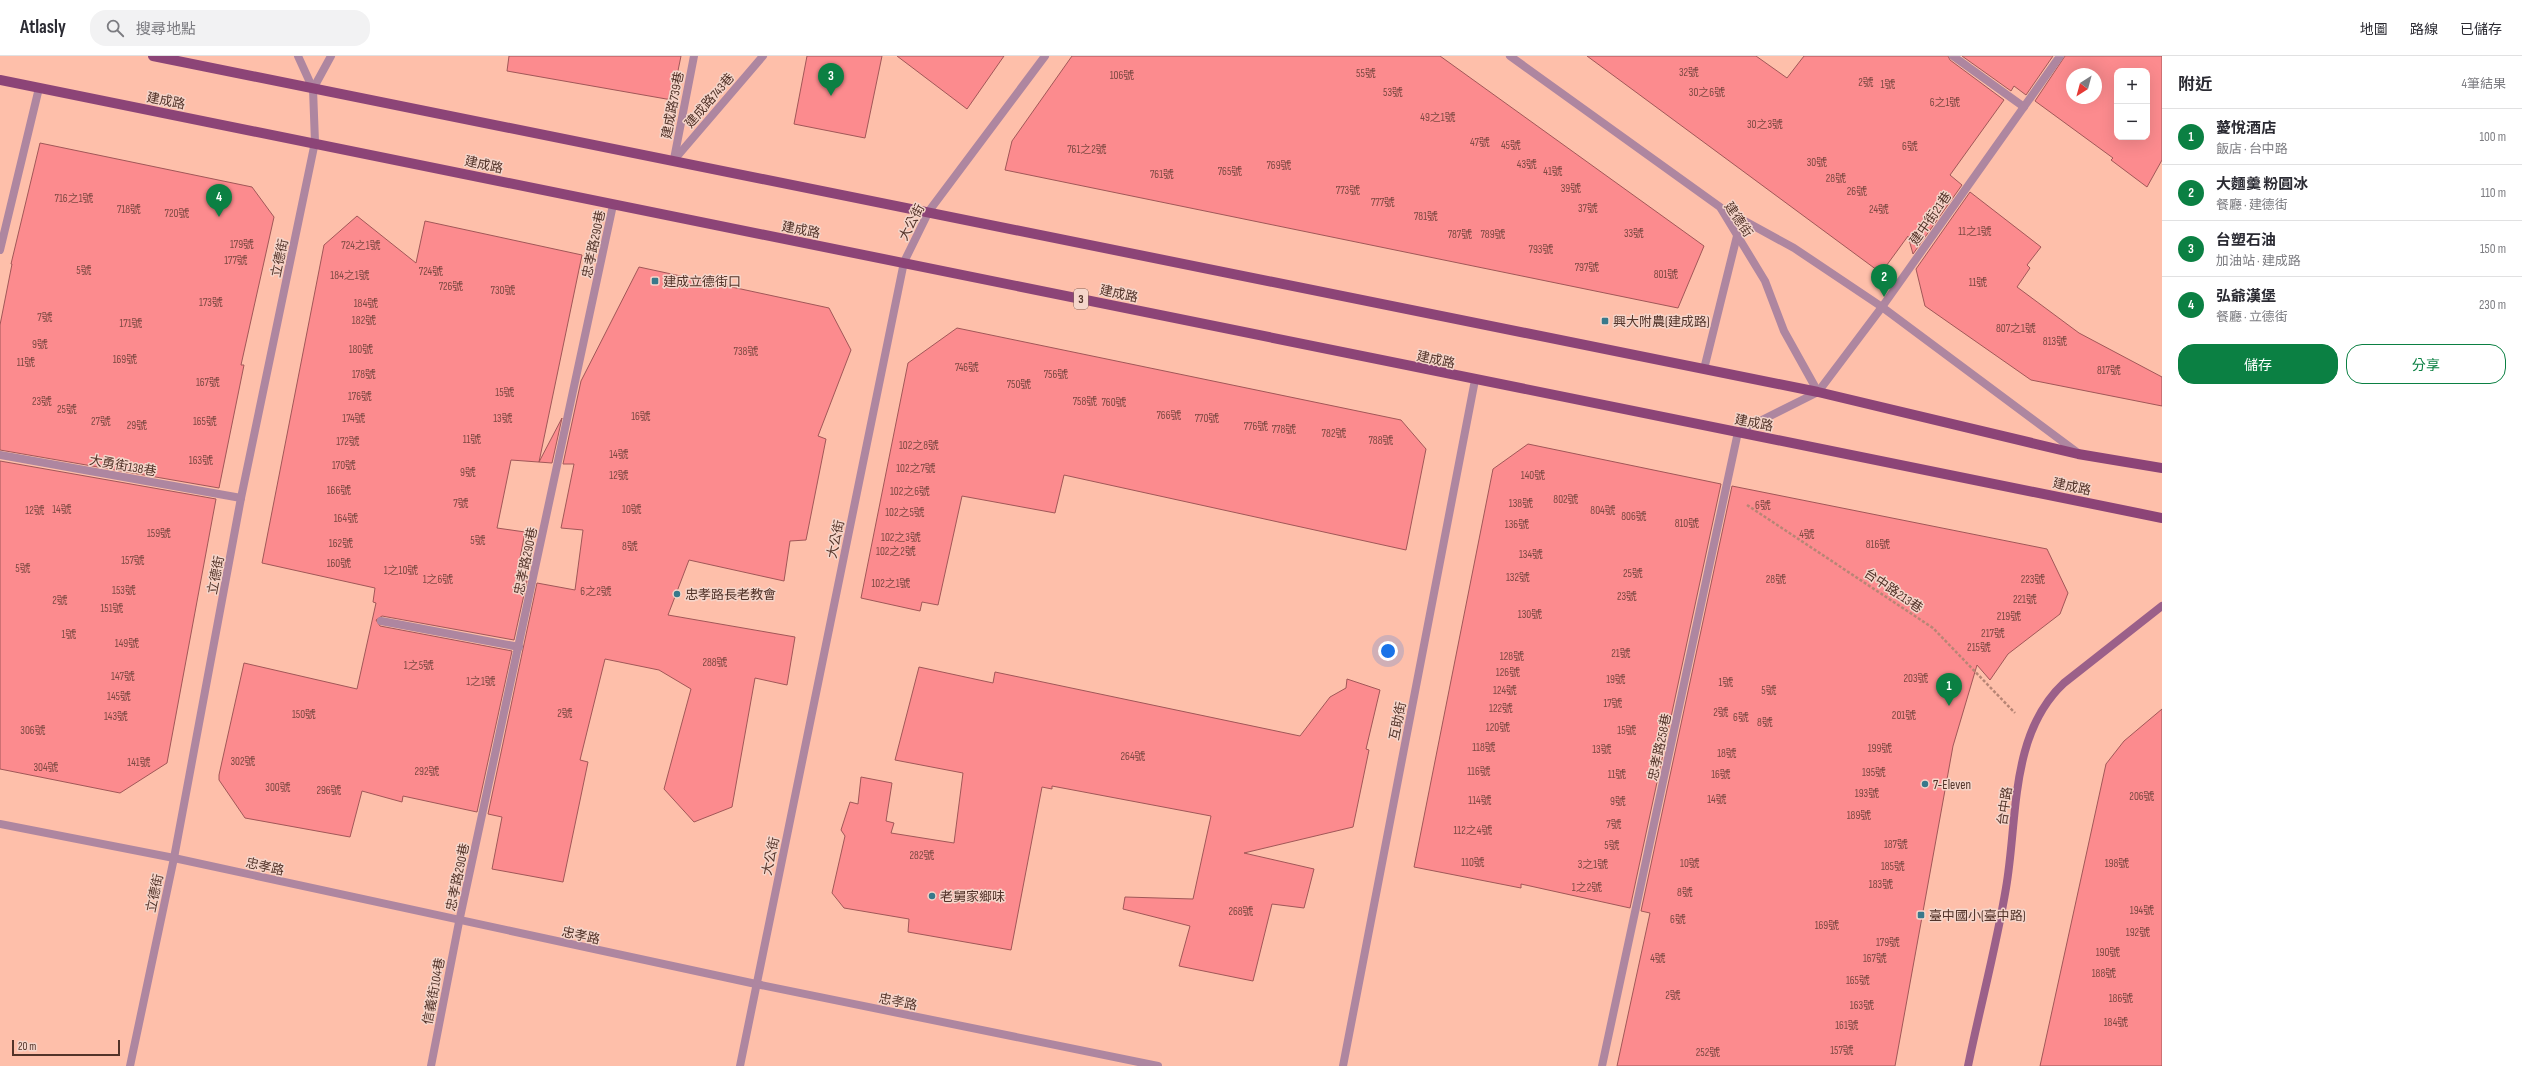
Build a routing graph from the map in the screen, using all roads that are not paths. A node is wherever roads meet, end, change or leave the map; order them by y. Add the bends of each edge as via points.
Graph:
1 (153, 56) edge
2 (298, 56) edge
3 (332, 56) edge
4 (694, 56) edge
5 (763, 56) edge
6 (1045, 56) edge
7 (1510, 56) edge
8 (1953, 56) edge
9 (2060, 56) edge
10 (0, 80) edge
11 (39, 88) junction
12 (313, 89) junction
13 (2024, 107) junction
14 (315, 142) junction
15 (674, 160) junction
16 (613, 205) junction
17 (1720, 207) junction
18 (929, 211) junction
19 (1737, 236) junction
20 (0, 250) edge
21 (904, 262) junction
22 (1882, 307) junction
23 (1704, 369) junction
24 (1475, 380) junction
25 (1818, 392) junction
26 (1738, 432) junction
27 (2078, 454) junction
28 (0, 455) edge
29 (2162, 468) edge
30 (241, 498) junction
31 (2162, 518) edge
32 (2162, 606) edge
33 (381, 621) dead end
34 (519, 647) junction
35 (0, 824) edge
36 (174, 858) junction
37 (460, 922) junction
38 (756, 984) junction
39 (130, 1066) edge
40 (431, 1066) edge
41 (740, 1066) edge
42 (1158, 1066) edge
43 (1343, 1066) edge
44 (1602, 1066) edge
45 (1968, 1066) edge

1 - 12 main road
2 - 12 street, 立德街
3 - 12 street
4 - 15 street, 建成路739巷
5 - 15 street, 建成路743巷
6 - 18 street, 大公街
7 - 17 street, 建德街
8 - 13 street
9 - 13 street, 建中街21巷
10 - 11 main road, 建成路 / 3
11 - 14 main road, 建成路 / 3
11 - 20 street
12 - 14 street, 立德街
12 - 15 main road
13 - 22 street, 建中街21巷
14 - 16 main road, 建成路 / 3
14 - 30 street, 立德街
15 - 18 main road
16 - 21 main road, 建成路 / 3
16 - 34 street, 忠孝路290巷
17 - 19 street, 建德街
17 - 22 street via 1794,248
18 - 21 street, 大公街
18 - 23 main road
19 - 23 street
19 - 25 street, 建德街 via 1765,281 1784,331
21 - 24 main road, 建成路 / 3
21 - 38 street, 大公街
22 - 25 street, 建中街21巷
22 - 27 street
23 - 25 main road
24 - 26 main road, 建成路 / 3
24 - 43 street, 互助街
25 - 26 street
25 - 27 main road
26 - 31 main road, 建成路 / 3
26 - 44 street, 忠孝路258巷
27 - 29 main road
28 - 30 street, 大勇街138巷
30 - 36 street, 立德街
32 - 45 street, 台中路 via 2052,694 2039,712 2022,766 2006,888
33 - 34 street
34 - 37 street, 忠孝路290巷
35 - 36 street, 忠孝路
36 - 37 street, 忠孝路
36 - 39 street, 立德街
37 - 38 street, 忠孝路
37 - 40 street, 信義街104巷
38 - 41 street, 大公街
38 - 42 street, 忠孝路

